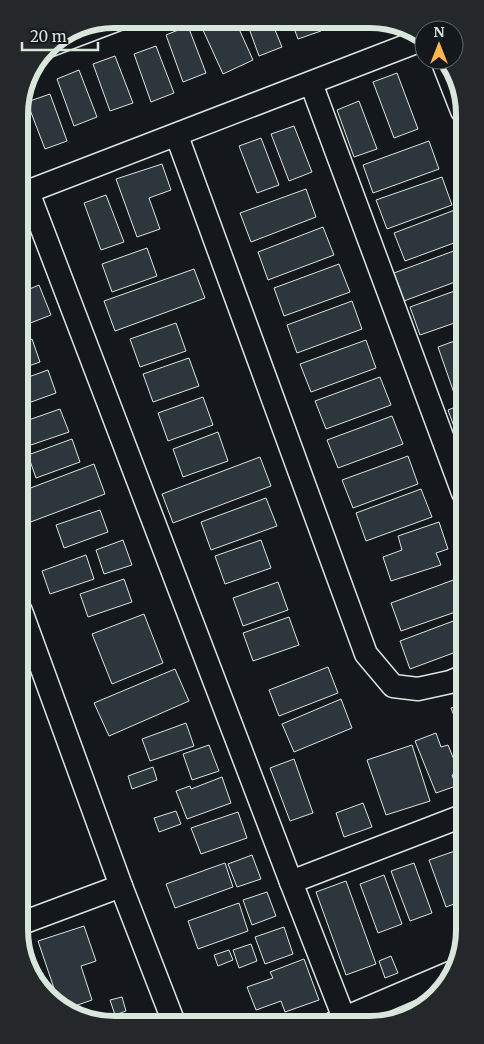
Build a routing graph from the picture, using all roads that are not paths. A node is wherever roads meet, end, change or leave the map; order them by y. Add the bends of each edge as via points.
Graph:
1 (414, 44) edge
2 (311, 83) junction
3 (176, 136) junction
4 (28, 192) edge
5 (28, 204) edge
6 (456, 474) edge
7 (28, 630) edge
8 (456, 679) edge
9 (456, 819) edge
10 (291, 882) junction
11 (121, 886) junction
12 (28, 921) edge
13 (444, 976) edge
14 (171, 1016) edge
15 (339, 1016) edge
16 (349, 1016) edge

1 - 2 street
2 - 3 street
2 - 6 street
3 - 4 street
3 - 8 street via 366,654 393,686 418,689
5 - 10 street
7 - 11 street
9 - 10 street
10 - 15 street
11 - 12 street
11 - 14 street
13 - 16 street

